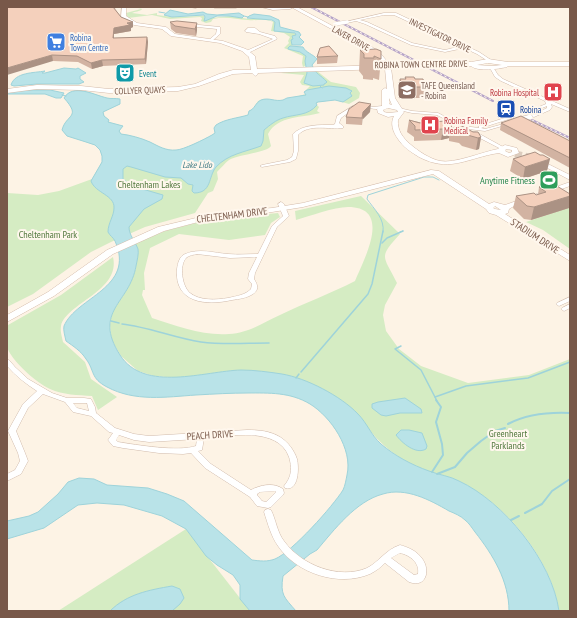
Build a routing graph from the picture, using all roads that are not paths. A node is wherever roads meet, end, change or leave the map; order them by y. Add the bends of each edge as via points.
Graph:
1 (120, 7) edge
2 (124, 7) edge
3 (192, 7) edge
4 (196, 7) edge
5 (215, 7) edge
6 (236, 7) edge
7 (263, 7) edge
8 (290, 7) edge
9 (280, 8) edge
10 (358, 20) junction
11 (186, 25) edge
12 (328, 26) junction
13 (163, 28) junction
14 (259, 33) dead end
15 (213, 38) junction
16 (464, 47) junction
17 (247, 52) junction
18 (482, 62) junction
19 (495, 64) junction
20 (570, 65) edge
21 (385, 67) junction
22 (492, 68) junction
23 (252, 70) junction
24 (268, 70) junction
25 (7, 90) edge
26 (548, 104) junction
27 (383, 110) junction
28 (398, 110) junction
29 (570, 111) edge
30 (514, 119) junction
31 (464, 127) junction
32 (474, 129) junction
33 (503, 151) joint
34 (528, 157) tunnel mouth
35 (438, 162) junction
36 (459, 162) junction
37 (262, 166) dead end
38 (424, 166) junction
39 (446, 170) junction
40 (434, 173) junction
41 (570, 178) edge
42 (570, 184) edge
43 (282, 206) junction
44 (501, 207) junction
45 (108, 250) junction
46 (260, 256) junction
47 (570, 256) edge
48 (570, 259) edge
49 (570, 300) edge
50 (558, 304) dead end
51 (7, 312) edge
52 (7, 319) edge
53 (7, 363) edge
54 (42, 391) junction
55 (67, 400) junction
56 (93, 414) junction
57 (9, 431) edge
58 (117, 432) junction
59 (200, 436) junction
60 (194, 451) junction
61 (7, 478) edge
62 (278, 491) junction
63 (253, 495) junction
64 (267, 507) junction
65 (386, 558) dead end

1 - 13 street via 119,16 133,25
2 - 13 street via 122,15 127,20
3 - 4 street
5 - 6 street
7 - 9 street
8 - 9 street
8 - 12 street, LAVER DRIVE
8 - 21 street, LAVER DRIVE via 372,54
10 - 12 street, INVESTIGATOR DRIVE, bridge
10 - 16 street via 412,44 445,51
10 - 16 street, INVESTIGATOR DRIVE via 395,14
11 - 15 street via 219,28 218,34
12 - 21 street, LAVER DRIVE via 375,52 383,59
13 - 15 street via 181,37
13 - 23 street via 176,38 210,42 239,51 247,57
14 - 17 street via 275,39
15 - 17 street
16 - 18 street, INVESTIGATOR DRIVE
17 - 23 street via 252,56
18 - 19 street
18 - 21 street, ROBINA TOWN CENTRE DRIVE, bridge
18 - 22 street
19 - 20 street
19 - 22 street
21 - 24 street, ROBINA TOWN CENTRE DRIVE
21 - 27 street via 386,102
21 - 28 street via 392,102
22 - 26 street via 496,76 502,80
23 - 24 street, ROBINA TOWN CENTRE DRIVE
23 - 24 street
23 - 25 street, COLLYER QUAYS via 238,71 197,85 178,88 109,91 40,87
26 - 29 street
26 - 30 street, bridge via 547,110
27 - 28 street
27 - 37 street via 357,105 339,116 335,125 313,126 300,131 294,138 297,146 294,158
27 - 38 street via 395,139 420,159
28 - 31 street via 436,113
28 - 35 street via 395,122 401,139 419,154
30 - 32 street
30 - 32 street via 489,129
31 - 32 street
31 - 33 street
33 - 36 street
34 - 41 street
35 - 36 street
35 - 38 street, CHELTENHAM DRIVE via 430,162
35 - 39 street, STADIUM DRIVE via 446,165
36 - 39 street
38 - 40 street, STADIUM DRIVE
38 - 43 street, CHELTENHAM DRIVE via 362,186
39 - 40 street, CHELTENHAM DRIVE
39 - 44 street, STADIUM DRIVE via 463,185
40 - 43 street, CHELTENHAM DRIVE via 415,175 317,202
40 - 44 street, STADIUM DRIVE
42 - 44 street
43 - 45 street, CHELTENHAM DRIVE via 206,213 180,219
43 - 46 street via 286,216 275,226
44 - 47 street, STADIUM DRIVE via 509,216
44 - 48 street, STADIUM DRIVE
45 - 51 street, CHELTENHAM DRIVE via 43,293
45 - 52 street, CHELTENHAM DRIVE via 51,294
46 - 46 street via 190,254 182,259 179,275 181,285 184,292 190,296 213,302 247,295 255,289 251,279
49 - 50 street
53 - 54 street, PEACH DRIVE
54 - 55 street, PEACH DRIVE
54 - 57 street via 25,406
55 - 56 street, PEACH DRIVE via 75,410
55 - 56 street, PEACH DRIVE via 89,401
56 - 58 street, PEACH DRIVE
57 - 61 street via 22,450 24,462 18,472
58 - 59 street, PEACH DRIVE via 149,439
58 - 60 street via 112,440 116,444
59 - 60 street via 200,447
59 - 62 street, PEACH DRIVE via 257,433 276,438 286,445 293,458 294,475 288,486
60 - 63 street via 208,466
62 - 63 street, PEACH DRIVE via 259,489
62 - 64 street
63 - 64 street
64 - 65 street via 276,536 286,550 295,559 311,568 331,574 352,575 368,571

